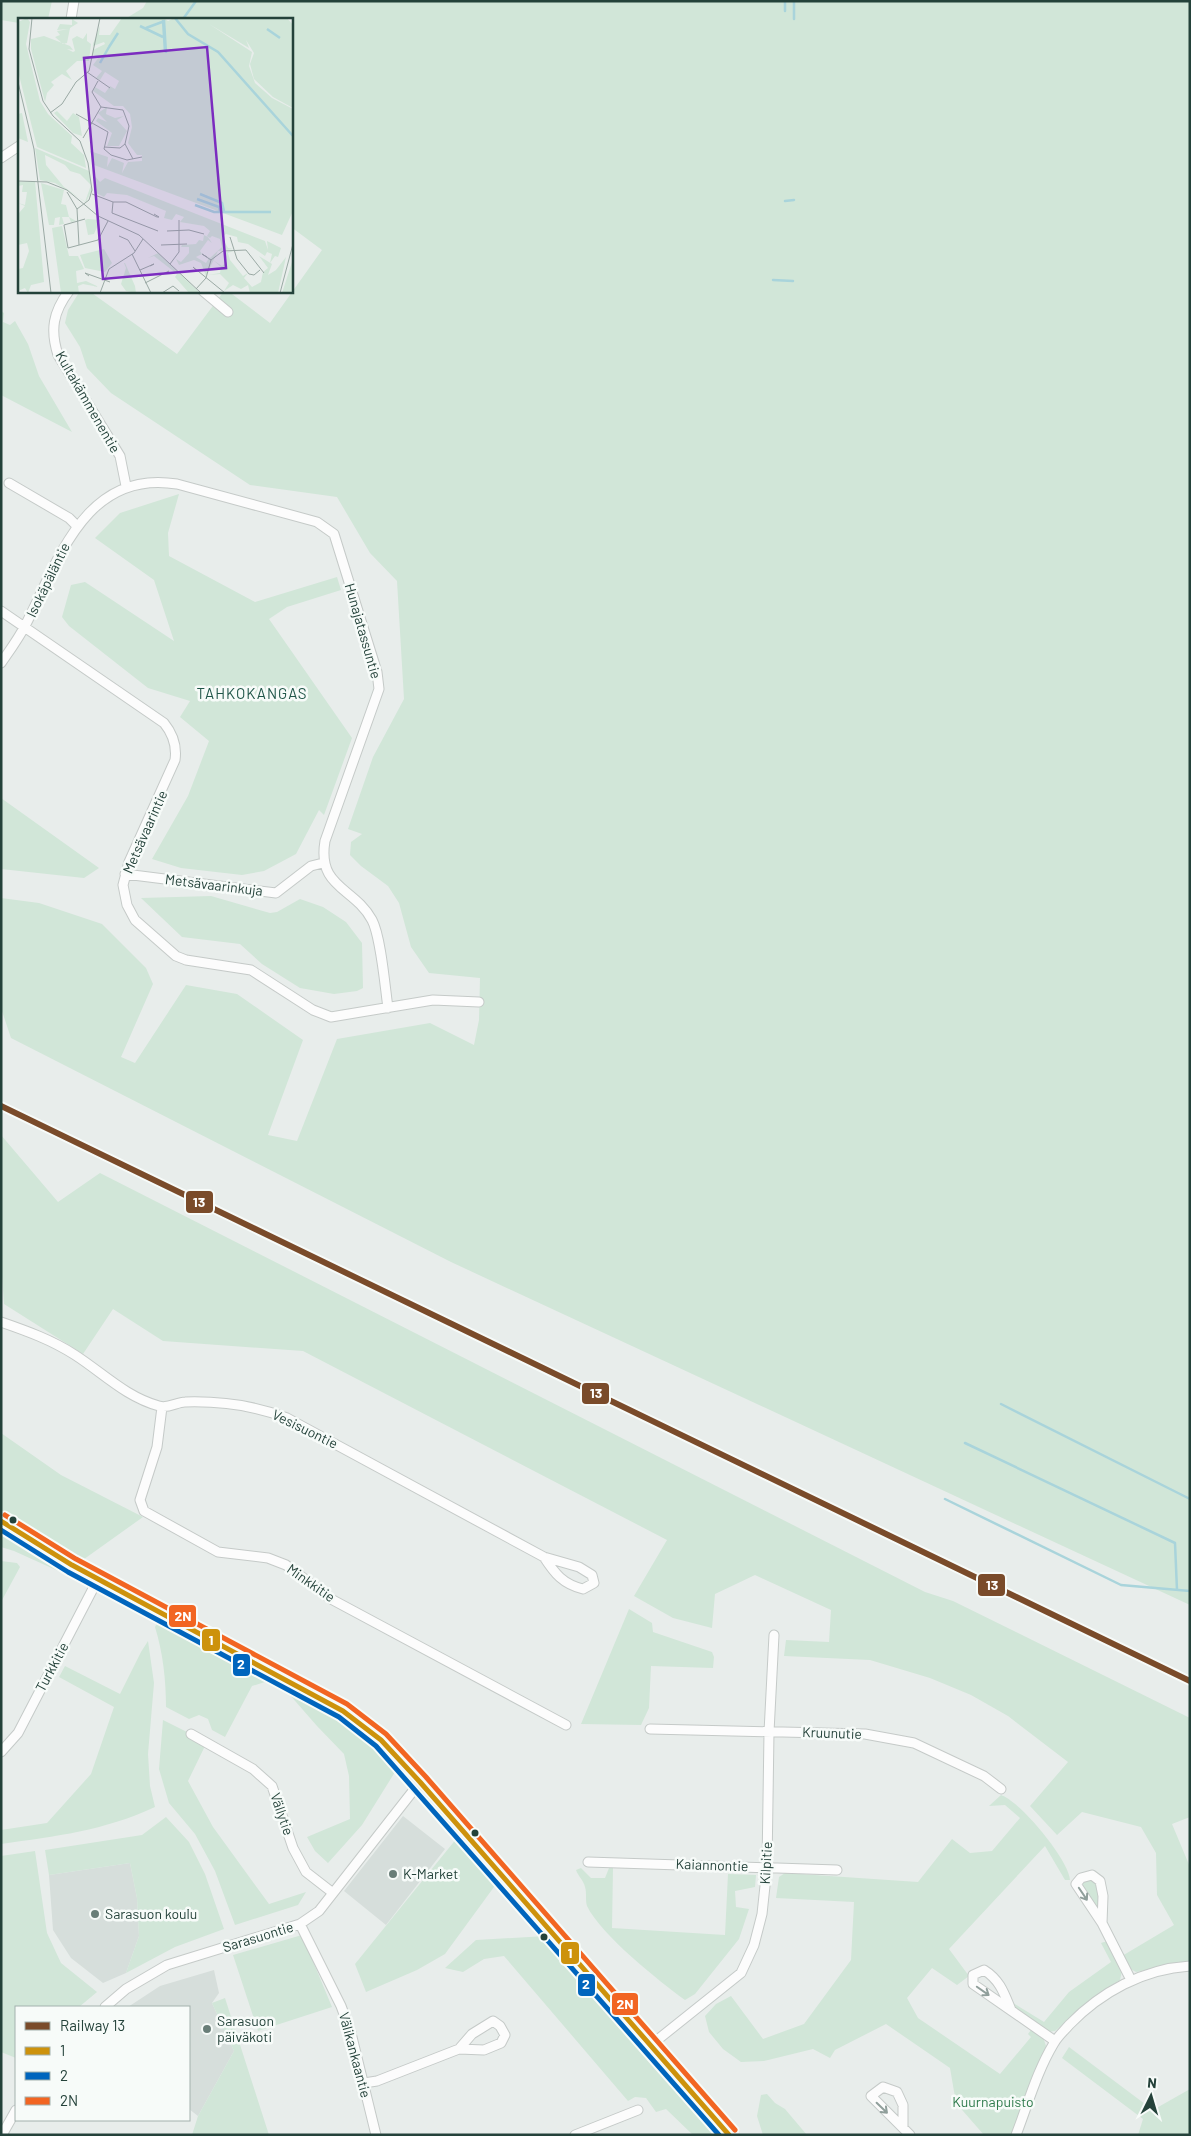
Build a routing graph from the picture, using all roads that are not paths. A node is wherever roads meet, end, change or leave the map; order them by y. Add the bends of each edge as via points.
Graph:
1 (74, 1) edge
2 (71, 18) edge
3 (18, 147) edge
4 (1, 158) edge
5 (68, 292) edge
6 (204, 292) edge
7 (228, 312) dead end
8 (9, 483) dead end
9 (126, 486) junction
10 (78, 526) junction
11 (1, 611) edge
12 (25, 627) junction
13 (1, 663) edge
14 (323, 863) junction
15 (125, 874) junction
16 (480, 1002) dead end
17 (388, 1008) junction
18 (1, 1322) edge
19 (162, 1407) junction
20 (1, 1521) edge
21 (544, 1557) junction
22 (98, 1579) junction
23 (774, 1635) dead end
24 (566, 1725) dead end
25 (650, 1729) dead end
26 (769, 1732) junction
27 (191, 1734) dead end
28 (1, 1752) edge
29 (420, 1782) junction
30 (1001, 1789) dead end
31 (588, 1862) dead end
32 (767, 1867) junction
33 (837, 1870) dead end
34 (332, 1893) junction
35 (1102, 1923) junction
36 (300, 1924) junction
37 (1190, 1966) edge
38 (1131, 1980) junction
39 (106, 2006) edge
40 (1011, 2010) junction
41 (1055, 2041) junction
42 (652, 2045) junction
43 (459, 2049) junction
44 (364, 2083) junction
45 (638, 2110) dead end
46 (15, 2112) edge
47 (906, 2131) edge
48 (2, 2135) edge
49 (376, 2135) edge
50 (575, 2135) edge
51 (729, 2135) edge
52 (1016, 2135) edge

1 - 2 street
3 - 4 street
5 - 9 street, Kultakämmenentie via 53,322 58,355 120,456
6 - 7 street
8 - 10 street
9 - 10 street, Isokäpäläntie via 101,502
9 - 14 street, Hunajatassuntie via 157,480 177,484 317,522 334,534 377,672 379,689 325,841
10 - 12 street, Isokäpäläntie via 62,548
11 - 12 street, Metsävaarintie
12 - 13 street, Isokäpäläntie
12 - 15 street, Metsävaarintie via 164,723 174,739 175,760
14 - 15 street, Metsävaarinkuja via 310,866 276,893
14 - 17 street via 329,877 372,919
15 - 17 street, Metsävaarintie via 124,897 135,920 181,958 251,970 322,1015 338,1017
16 - 17 street, Metsävaarintie via 433,1000
18 - 19 street via 54,1343 127,1393
19 - 21 street, Vesisuontie via 203,1402 267,1410
19 - 24 street, Minkkitie via 157,1447 140,1500 144,1511 218,1552 268,1558 286,1565 331,1599
20 - 22 main road
21 - 21 street, Vesisuontie via 568,1585 583,1589 594,1584 592,1575 580,1566
22 - 28 street, Turkkitie via 18,1733
22 - 29 main road via 343,1711 381,1740
23 - 26 street, Kilpitie
25 - 26 street, Kruunutie
26 - 30 street, Kruunutie via 865,1734 914,1743 984,1776
26 - 32 street, Kilpitie
27 - 34 street, Vällytie via 254,1770 272,1786 306,1872
29 - 34 street, Sarasuontie
29 - 42 main road
31 - 32 street, Kaiannontie
32 - 33 street, Kaiannontie
32 - 42 street, Kilpitie via 762,1914 754,1945 741,1973
34 - 36 street, Sarasuontie via 319,1911
35 -> 35 street via 1100,1881 1092,1875 1081,1878 1076,1884
35 - 38 street
36 - 39 street, Sarasuontie via 167,1965 126,1989
36 - 44 street, Välikankaantie via 341,2006
37 - 38 street
38 - 41 street via 1091,2005
40 -> 40 street via 994,1977 984,1970 973,1975 973,1984
40 - 41 street
41 - 52 street via 1037,2077
42 - 51 main road
43 - 43 street via 484,2050 501,2043 505,2035 493,2020 472,2034
43 - 44 street
44 - 49 street, Välikankaantie
45 - 50 street
46 - 48 street
47 -> 47 street via 903,2105 897,2092 883,2087 871,2096

